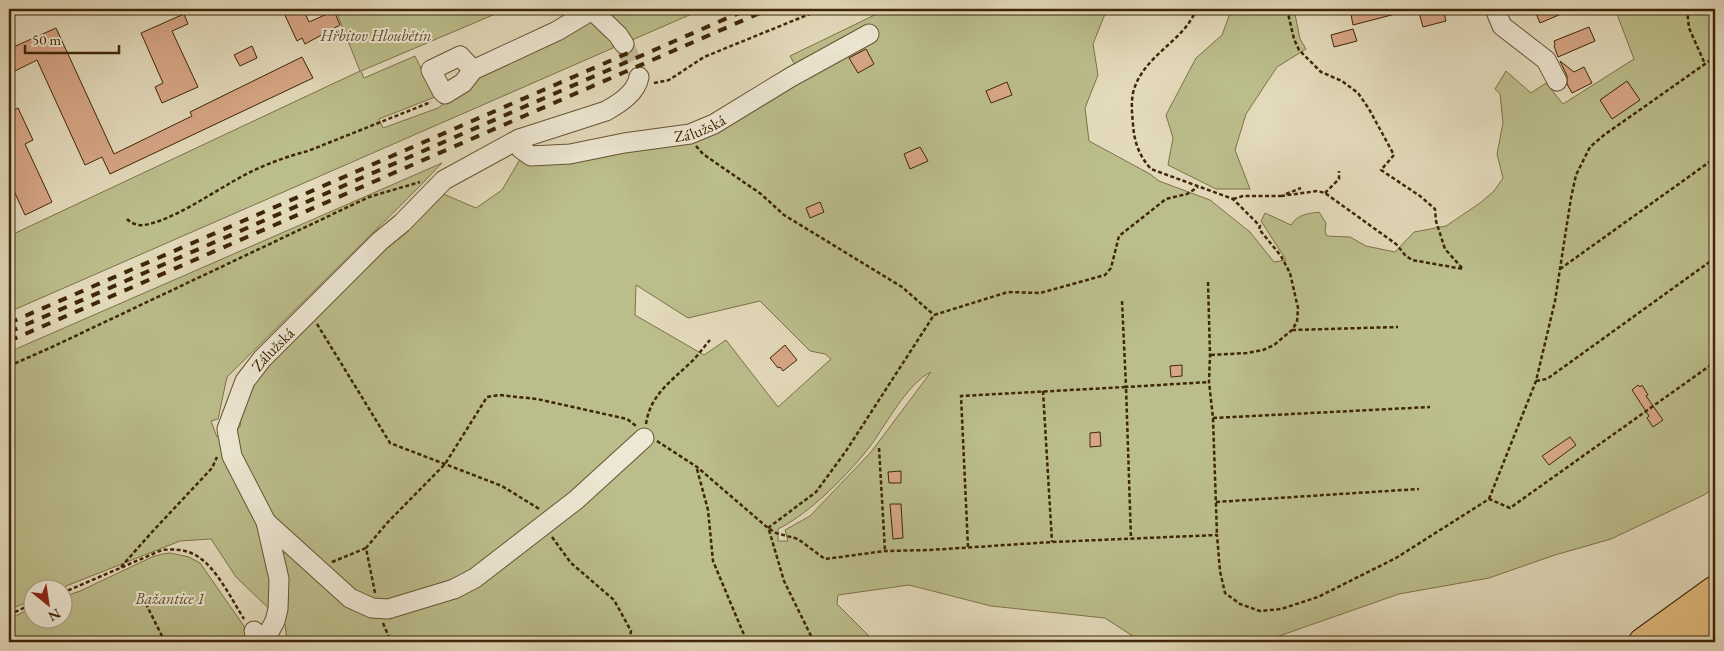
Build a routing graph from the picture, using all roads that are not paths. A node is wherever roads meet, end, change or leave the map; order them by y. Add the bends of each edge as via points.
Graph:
1 (592, 9) edge
2 (1495, 9) edge
3 (869, 34) dead end
4 (624, 44) tunnel mouth
5 (474, 70) junction
6 (638, 81) road end
7 (1558, 81) dead end
8 (519, 139) junction
9 (644, 436) road end
10 (266, 522) junction
11 (1714, 597) edge
12 (254, 631) road end
13 (1643, 642) edge
14 (1678, 642) edge

1 - 4 street
1 - 5 street via 557,31
2 - 7 street via 1502,26 1546,60
3 - 8 street, Zálužská via 714,124 690,134 570,154 530,156 521,149
5 - 5 street via 460,56 431,70 446,94
6 - 8 street, Zálužská via 618,104 606,111
8 - 10 street, Zálužská via 444,180 262,359 245,381 227,429 232,456
9 - 10 street via 576,500 475,578 454,589 388,609 372,608 350,598
10 - 12 street via 279,580 278,608 268,634 259,636
11 - 13 highway
11 - 14 highway

